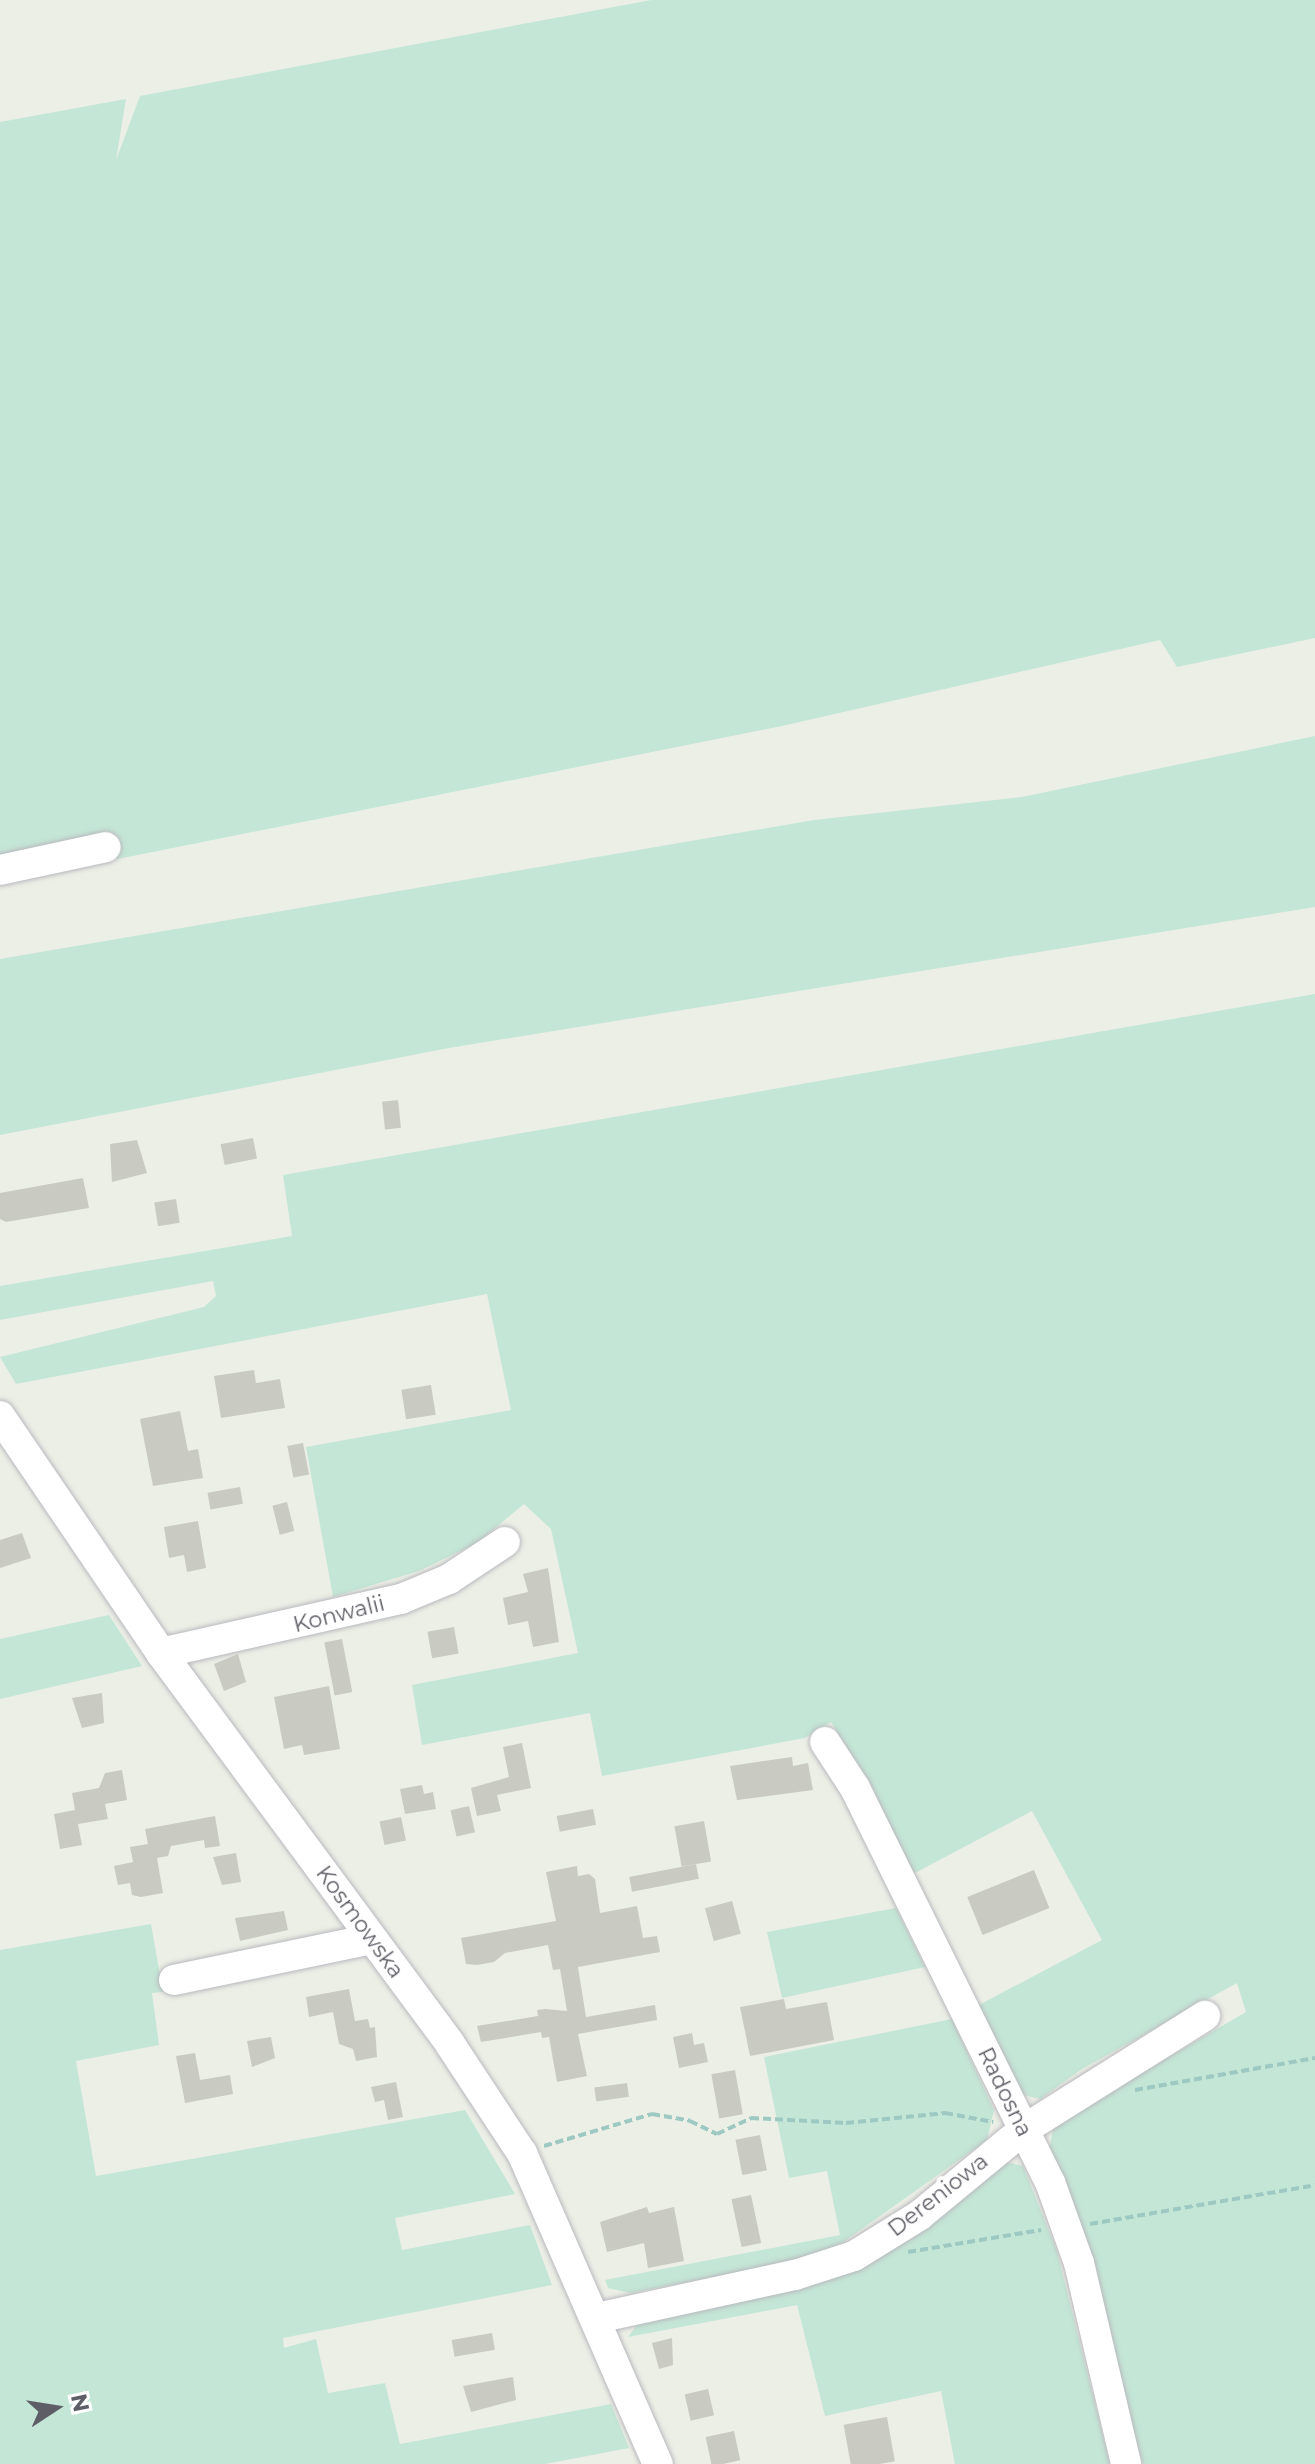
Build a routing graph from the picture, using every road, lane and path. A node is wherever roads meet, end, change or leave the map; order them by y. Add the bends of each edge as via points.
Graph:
1 (106, 847) dead end
2 (0, 870) edge
3 (0, 1416) edge
4 (505, 1542) dead end
5 (161, 1653) junction
6 (825, 1742) dead end
7 (372, 1939) junction
8 (174, 1980) dead end
9 (1205, 2016) dead end
10 (1315, 2058) edge
11 (1129, 2091) dead end
12 (1023, 2130) junction
13 (522, 2153) junction
14 (597, 2318) junction
15 (658, 2464) edge
16 (1126, 2464) edge

1 - 2 street
3 - 5 street, Kosmowska
4 - 5 street, Konwalii via 449,1579 401,1599
5 - 7 street, Kosmowska
6 - 12 street, Radosna via 855,1788
7 - 8 street
7 - 13 street, Kosmowska
9 - 12 street, Dereniowa
10 - 11 path
12 - 13 path via 945,2113 846,2123 751,2118 717,2134 690,2121 652,2114
12 - 14 street, Dereniowa via 920,2215 854,2256 795,2275
12 - 16 street, Radosna via 1050,2182 1079,2263
13 - 14 street, Kosmowska
14 - 15 street, Kosmowska

